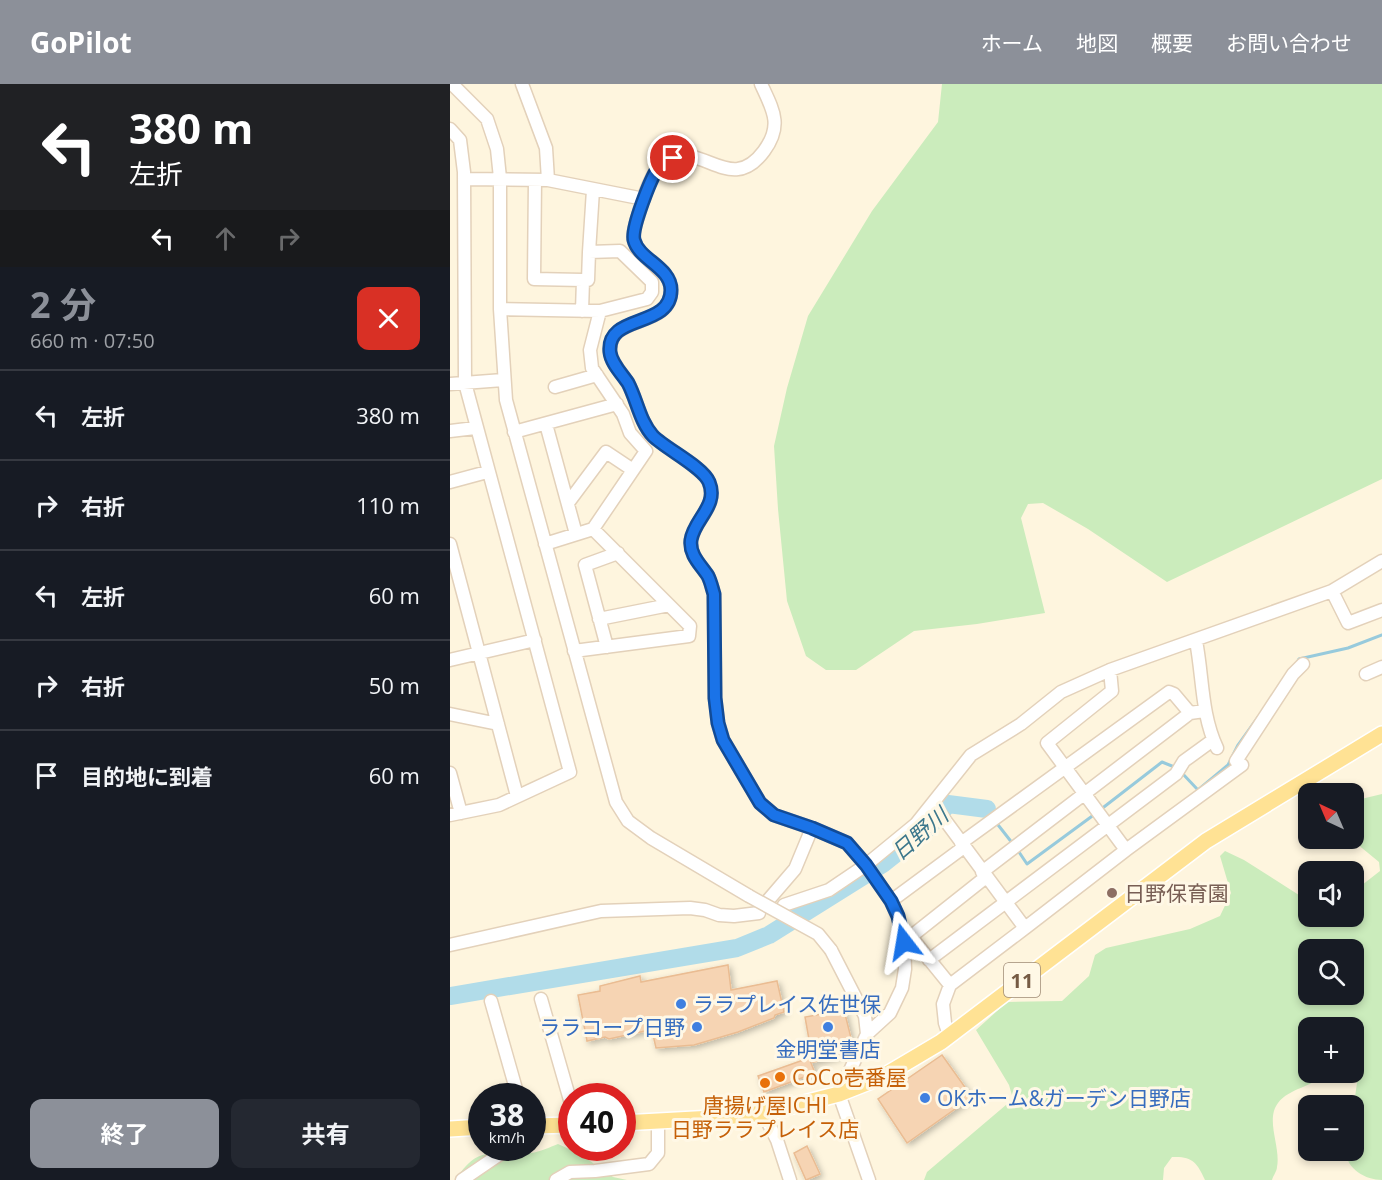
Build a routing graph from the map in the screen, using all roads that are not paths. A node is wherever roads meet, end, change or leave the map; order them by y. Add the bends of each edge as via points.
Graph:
1 (452, 84) edge
2 (522, 84) edge
3 (761, 84) edge
4 (450, 129) edge
5 (500, 178) junction
6 (464, 179) junction
7 (535, 180) junction
8 (548, 180) junction
9 (593, 190) junction
10 (644, 198) junction
11 (589, 252) junction
12 (450, 277) edge
13 (463, 277) junction
14 (583, 280) junction
15 (500, 309) junction
16 (582, 311) junction
17 (600, 311) junction
18 (450, 328) edge
19 (463, 328) junction
20 (597, 375) junction
21 (503, 380) junction
22 (465, 383) junction
23 (560, 383) dead end
24 (450, 384) edge
25 (617, 404) junction
26 (546, 424) junction
27 (475, 428) junction
28 (450, 431) edge
29 (514, 432) junction
30 (633, 470) junction
31 (487, 472) junction
32 (450, 482) edge
33 (568, 503) junction
34 (593, 529) junction
35 (576, 534) junction
36 (544, 543) junction
37 (450, 544) edge
38 (618, 553) junction
39 (1382, 561) edge
40 (1332, 591) junction
41 (669, 605) junction
42 (1382, 610) edge
43 (599, 619) junction
44 (535, 640) junction
45 (1196, 640) junction
46 (607, 647) junction
47 (574, 651) junction
48 (480, 652) junction
49 (450, 660) edge
50 (1302, 664) dead end
51 (1382, 667) edge
52 (1110, 670) junction
53 (1366, 674) dead end
54 (1204, 711) junction
55 (1190, 713) junction
56 (450, 714) edge
57 (498, 724) junction
58 (1382, 734) edge
59 (1064, 767) junction
60 (450, 773) edge
61 (1085, 795) junction
62 (517, 796) junction
63 (933, 804) junction
64 (456, 814) edge
65 (1108, 826) junction
66 (812, 828) junction
67 (963, 845) junction
68 (1126, 850) junction
69 (866, 865) junction
70 (984, 874) junction
71 (891, 901) junction
72 (1005, 902) junction
73 (784, 906) dead end
74 (762, 909) junction
75 (1025, 928) junction
76 (908, 939) junction
77 (450, 945) edge
78 (929, 960) junction
79 (950, 985) junction
80 (541, 999) dead end
81 (491, 1001) dead end
82 (867, 1034) junction
83 (950, 1035) junction
84 (514, 1083) edge
85 (565, 1083) edge
86 (839, 1094) junction
87 (763, 1113) junction
88 (658, 1121) junction
89 (636, 1122) edge
90 (468, 1128) edge
91 (450, 1129) edge
92 (490, 1161) edge
93 (462, 1180) edge
94 (556, 1180) edge
95 (790, 1180) edge
96 (868, 1180) edge

1 - 5 street via 487,119 497,149
2 - 8 street via 546,148
3 - 10 street via 774,112 775,127 769,144 756,160 741,170 682,156 664,161
4 - 6 street via 460,140
5 - 6 street
5 - 7 street
5 - 15 street
6 - 13 street
7 - 8 street
7 - 14 street via 534,279
8 - 9 street
9 - 10 street
9 - 11 street
10 - 66 street via 634,240 665,274 671,291 668,302 655,316 633,322 615,334 610,353 653,436 703,473 709,482 712,496 707,512 691,539 692,552 714,594 715,698 723,740 760,803 774,815
11 - 14 street via 588,280
11 - 17 street via 620,251 652,282 647,299
12 - 13 street
13 - 19 street
14 - 16 street
15 - 16 street
15 - 21 street
16 - 17 street
17 - 20 street via 590,350
18 - 19 street
19 - 22 street
20 - 23 street
20 - 25 street
21 - 22 street
21 - 29 street
22 - 24 street
22 - 27 street
25 - 26 street
25 - 30 street via 630,433 646,451
26 - 29 street
26 - 33 street
27 - 28 street
27 - 31 street
29 - 36 street
30 - 33 street via 606,452
30 - 34 street
31 - 32 street
31 - 44 street
33 - 35 street
34 - 35 street
34 - 38 street
35 - 36 street
36 - 47 street
37 - 48 street
38 - 41 street
38 - 43 street via 585,565
39 - 40 street
40 - 42 street via 1348,623
40 - 45 street
41 - 43 street
41 - 46 street via 690,626 689,636
43 - 46 street
44 - 48 street
44 - 62 street via 570,772
45 - 52 street
45 - 54 street
46 - 47 street
47 - 74 street, bridge via 616,802 628,821 749,896
48 - 49 street
48 - 57 street
50 - 68 street via 1239,763
51 - 53 street
52 - 59 street via 1112,691 1047,743
52 - 63 street via 1061,692 1021,724 971,755
54 - 55 street
54 - 65 street via 1215,744 1184,761 1176,774
55 - 59 street via 1169,692
55 - 61 street
56 - 57 street
57 - 62 street
58 - 83 main road, 11 via 1206,841
59 - 61 street
59 - 67 street
60 - 64 street
61 - 65 street
61 - 70 street
62 - 64 street via 500,805
63 - 67 street
63 - 69 street via 916,824
65 - 68 street
65 - 72 street
66 - 69 street via 847,843
66 - 74 street via 795,868
67 - 70 street
67 - 71 street
68 - 75 street
69 - 71 street
69 - 73 street via 829,890
70 - 72 street
70 - 76 street
71 - 76 street
72 - 75 street
72 - 78 street
74 - 77 street via 734,916 690,908 601,911
74 - 82 street, bridge via 818,934 831,950 865,1016
75 - 79 street
76 - 78 street
76 - 82 street via 902,988 890,1013
78 - 79 street
79 - 83 street via 943,1004
80 - 85 street
81 - 84 street
82 - 86 street
83 - 86 main road, 11 via 882,1077
86 - 87 main road, 11
86 - 96 street
87 - 88 main road, 11
87 - 95 street
88 - 89 main road, 11
88 - 94 street via 658,1153 649,1164 570,1172
90 - 91 main road
92 - 93 street

